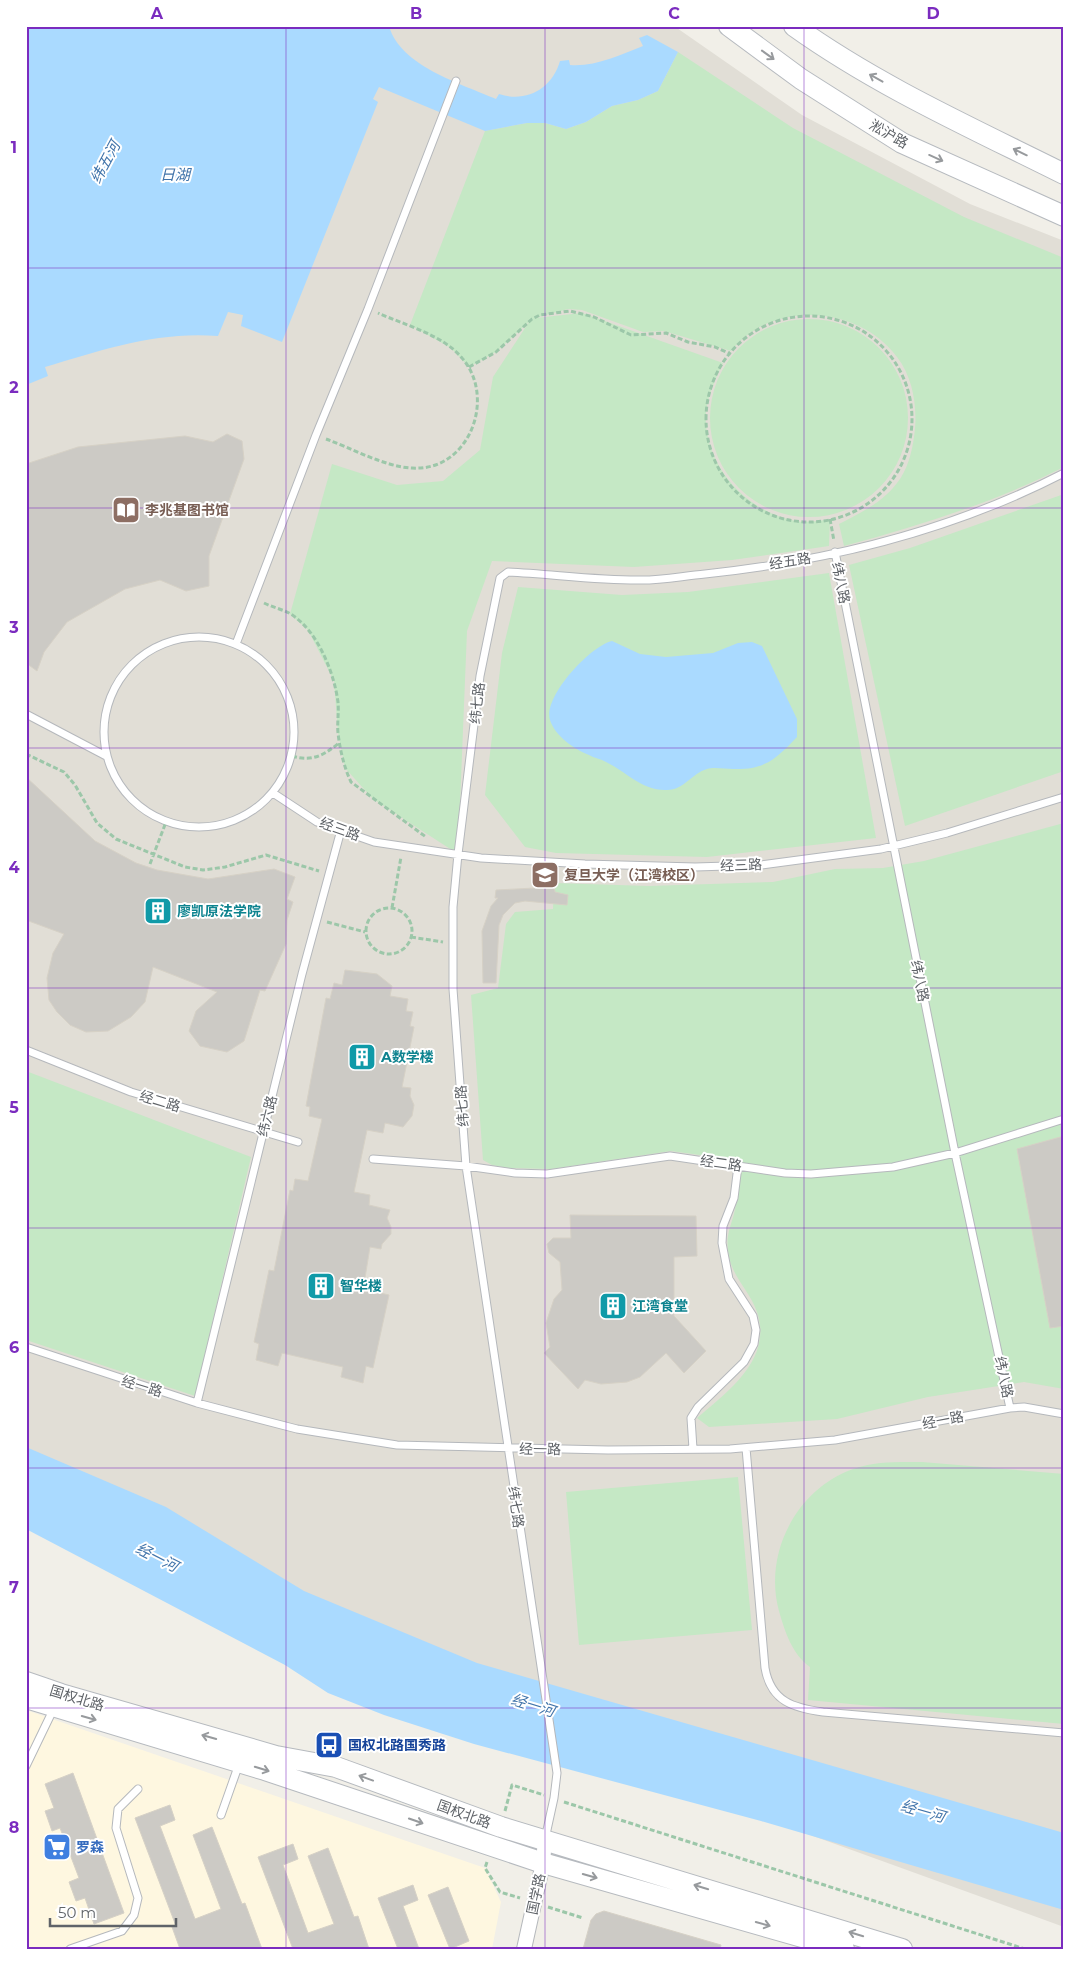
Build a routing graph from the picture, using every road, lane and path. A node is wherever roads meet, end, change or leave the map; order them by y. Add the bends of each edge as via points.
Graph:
1 (794, 26) edge
2 (732, 27) edge
3 (456, 81) dead end
4 (1064, 174) edge
5 (1064, 216) edge
6 (368, 309) junction
7 (731, 354) junction
8 (469, 367) junction
9 (316, 435) junction
10 (1064, 473) edge
11 (830, 519) junction
12 (835, 552) junction
13 (503, 574) joint
14 (252, 599) junction
15 (236, 644) junction
16 (26, 714) edge
17 (339, 742) junction
18 (26, 754) edge
19 (106, 756) junction
20 (292, 756) junction
21 (273, 793) junction
22 (1064, 797) edge
23 (166, 822) junction
24 (341, 830) junction
25 (403, 846) junction
26 (893, 847) junction
27 (154, 854) junction
28 (448, 854) junction
29 (458, 854) junction
30 (150, 864) dead end
31 (329, 875) junction
32 (392, 908) junction
33 (317, 920) junction
34 (365, 932) junction
35 (411, 937) junction
36 (453, 944) junction
37 (26, 1050) edge
38 (1064, 1119) edge
39 (264, 1130) junction
40 (298, 1142) dead end
41 (955, 1153) junction
42 (373, 1159) dead end
43 (466, 1166) junction
44 (738, 1166) junction
45 (26, 1347) edge
46 (197, 1403) junction
47 (1010, 1408) junction
48 (1064, 1414) edge
49 (508, 1448) junction
50 (746, 1448) junction
51 (694, 1449) junction
52 (26, 1682) edge
53 (26, 1698) edge
54 (57, 1701) junction
55 (1064, 1733) edge
56 (240, 1762) junction
57 (26, 1766) edge
58 (138, 1789) dead end
59 (221, 1815) dead end
60 (545, 1839) junction
61 (543, 1863) junction
62 (70, 1949) edge
63 (524, 1949) edge
64 (844, 1949) edge
65 (902, 1949) edge

4 -> 1 main road via 918,102 835,55
2 -> 5 main road, 淞沪路 via 801,79 902,143
3 - 6 lane
6 - 8 path via 442,343 461,356
6 - 9 lane
7 - 8 path via 666,333 631,335 594,317 570,311 532,319 496,352
7 - 11 path via 723,363 706,406 711,451 718,466 737,492 771,514 796,521
7 - 11 path via 753,333 770,324 818,316 843,321 863,331 893,359 907,389 911,408 911,431 904,457 887,487 871,502 849,514
8 - 9 path via 477,405 470,433 457,451 434,464 423,468 396,465
9 - 14 lane
10 - 12 lane, 经五路 via 1029,491 916,533
11 - 12 path
12 - 13 lane, 经五路 via 729,571 638,580
12 - 26 lane, 纬八路
13 - 29 lane, 纬七路 via 497,589 480,676
14 - 15 lane
14 - 17 path via 290,614 308,630 334,681
15 - 19 lane via 213,637 185,637 159,644 138,658 118,681 107,707
15 - 20 lane via 266,664 283,687 293,712
16 - 19 lane
17 - 20 path via 322,754 305,760
17 - 28 path via 344,768 351,782
18 - 27 path via 64,772 97,823 116,839
19 - 23 lane via 127,796 149,814
20 - 21 lane
21 - 23 lane via 247,816 219,826 199,828
21 - 24 lane, 经三路 via 317,822
22 - 26 lane, 经三路
23 - 27 path
24 - 25 lane, 经三路 via 374,842
24 - 31 lane, 纬六路
25 - 28 lane, 经三路
25 - 32 path
26 - 29 lane, 经三路 via 762,865 695,867 585,864
26 - 41 lane, 纬八路
27 - 30 path
27 - 31 path via 185,868 203,870 266,855
28 - 29 lane, 经三路
29 - 36 lane, 纬七路
31 - 33 lane, 纬六路
32 - 34 path via 376,911 368,919
32 - 35 path via 406,915 412,927
33 - 34 path
33 - 39 lane, 纬六路
34 - 35 path via 370,946 384,954 399,952
35 - 36 path
36 - 43 lane, 纬七路 via 453,989
37 - 39 lane, 经二路 via 131,1092
38 - 41 lane, 经二路
39 - 40 lane, 经二路
39 - 46 lane, 纬六路
41 - 44 lane, 经二路 via 893,1167 811,1174
41 - 47 lane, 纬八路
42 - 43 lane, 经二路
43 - 44 lane, 经二路 via 547,1174 670,1156
43 - 49 lane, 纬七路
44 - 51 lane via 734,1198 722,1243 730,1279 753,1316 754,1344 744,1362 691,1418
45 - 46 lane, 经一路
46 - 49 lane, 经一路 via 297,1429 397,1445
47 - 48 lane, 经一路 via 1024,1407
47 - 50 lane, 经一路 via 835,1440
49 - 51 lane, 经一路
49 - 60 lane, 纬七路 via 556,1773
50 - 51 lane, 经一路
50 - 55 lane via 765,1668 777,1695 799,1709
52 - 54 main road, 国权北路
53 - 54 main road, 国权北路
54 -> 56 main road, 国权北路
54 - 57 lane
60 -> 54 main road, 国权北路 via 501,1827 336,1767 276,1756
56 - 59 lane
56 -> 61 main road, 国权北路
58 - 62 lane via 118,1810 116,1828 138,1898 134,1914 122,1931
60 - 61 street, 国学路
65 -> 60 main road, 国权北路
61 - 63 street, 国学路
61 -> 64 main road, 国权北路

